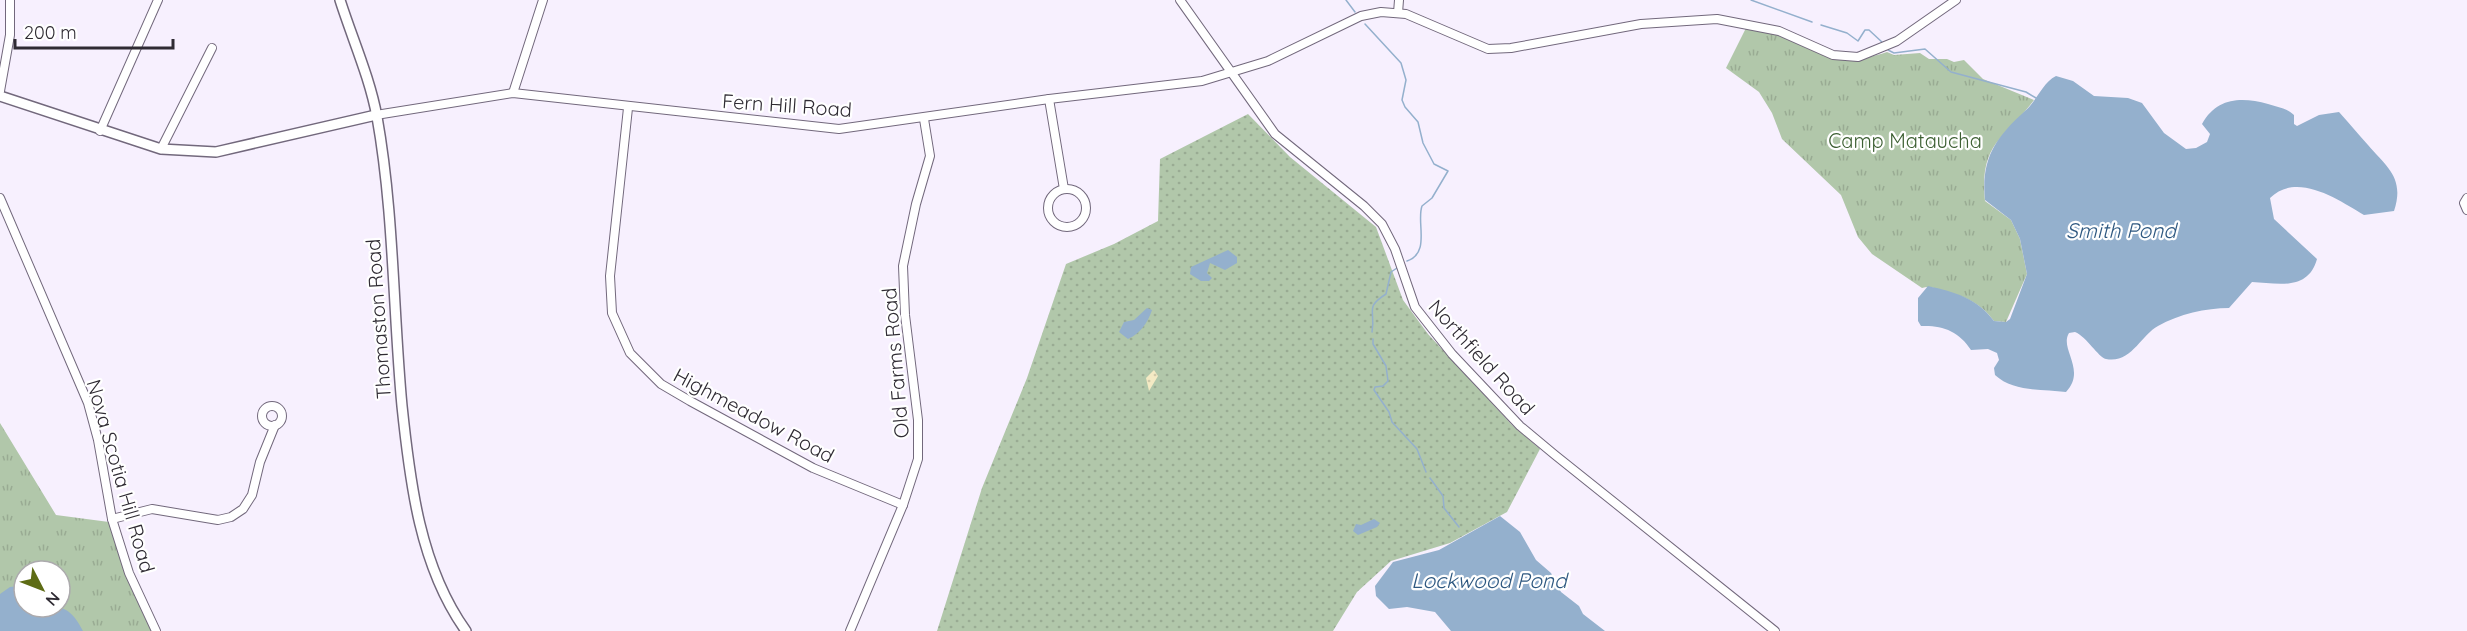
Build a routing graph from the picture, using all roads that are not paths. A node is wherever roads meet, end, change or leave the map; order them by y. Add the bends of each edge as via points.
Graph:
1 (10, 0) edge
2 (158, 0) edge
3 (340, 0) edge
4 (543, 0) edge
5 (1180, 0) edge
6 (1400, 0) edge
7 (1956, 0) edge
8 (1398, 13) junction
9 (212, 48) dead end
10 (1232, 74) junction
11 (0, 91) edge
12 (513, 93) junction
13 (0, 96) edge
14 (1049, 99) junction
15 (628, 108) junction
16 (376, 115) junction
17 (924, 119) junction
18 (100, 131) junction
19 (161, 149) junction
20 (1064, 189) junction
21 (0, 198) edge
22 (2467, 198) edge
23 (2467, 210) edge
24 (275, 425) dead end
25 (903, 505) junction
26 (112, 519) junction
27 (156, 631) edge
28 (466, 631) edge
29 (850, 631) edge
30 (1775, 631) edge

1 - 11 street via 10,35
2 - 18 street
3 - 16 main road, Thomaston Road
4 - 12 street
5 - 10 street, Northfield Road
6 - 8 street
7 - 8 street via 1897,41 1850,57 1833,55 1773,29 1717,19 1666,21 1488,49
8 - 10 street, Fern Hill Road via 1361,16 1283,55
9 - 19 street
10 - 14 street, Fern Hill Road
10 - 30 street, Northfield Road via 1275,135 1382,224 1415,307 1482,388 1546,447
12 - 15 street, Fern Hill Road
12 - 16 street, Fern Hill Road
13 - 18 main road
14 - 17 street, Fern Hill Road
14 - 20 street
15 - 17 street, Fern Hill Road via 839,129
15 - 25 street, Highmeadow Road via 610,276 612,314 630,353 661,384 690,401 813,468
16 - 19 main road via 216,152
16 - 28 main road, Thomaston Road via 407,456 418,520 436,573
17 - 25 street, Old Farms Road via 930,156 903,266 919,442 913,479
18 - 19 main road
20 - 20 street via 1052,197 1049,210 1056,223 1070,227 1083,219 1086,205 1078,192
21 - 26 street, Nova Scotia Hill Road via 88,403
22 - 23 street
24 - 26 street via 252,495 243,509 231,517 218,520 152,509
25 - 29 street, Old Farms Road
26 - 27 street, Nova Scotia Hill Road via 129,573

